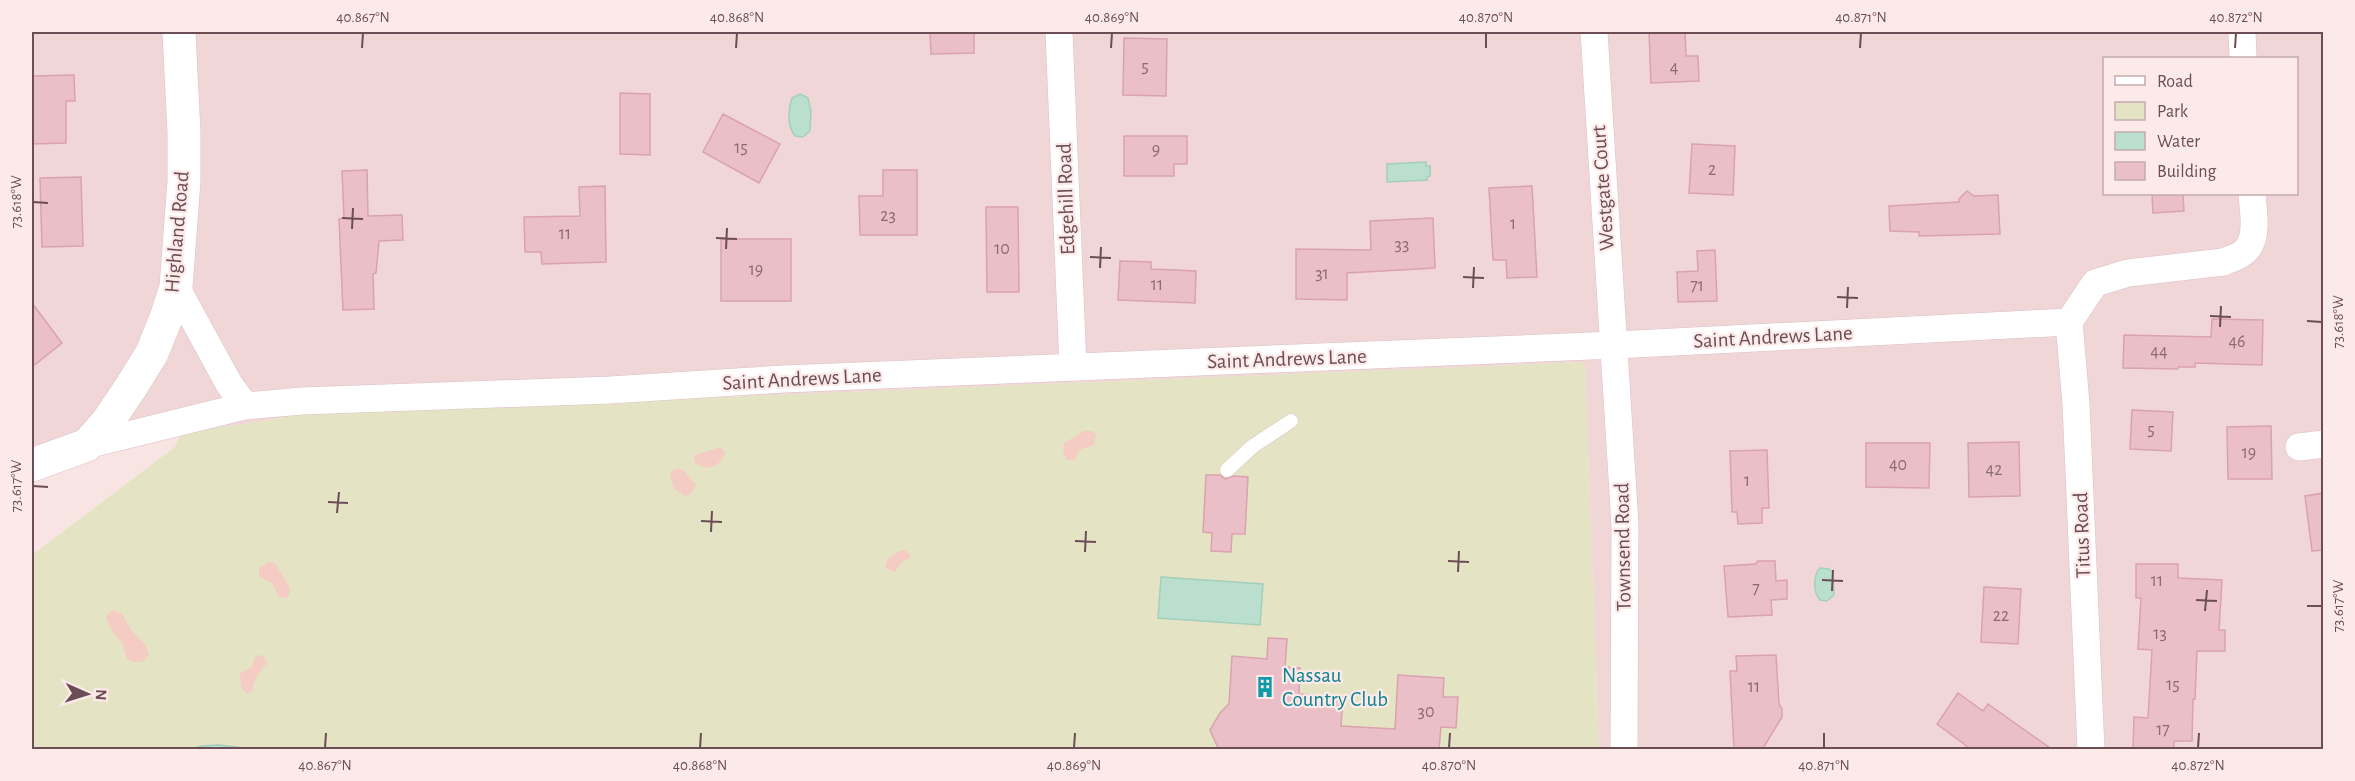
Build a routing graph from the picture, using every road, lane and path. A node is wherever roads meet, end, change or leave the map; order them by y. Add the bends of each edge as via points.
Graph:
1 (179, 32) edge
2 (1059, 32) edge
3 (1594, 32) edge
4 (2242, 32) edge
5 (2243, 57) edge
6 (2252, 195) edge
7 (176, 287) junction
8 (2068, 322) junction
9 (1615, 345) junction
10 (1073, 367) junction
11 (244, 406) junction
12 (1291, 422) dead end
13 (87, 445) junction
14 (32, 465) edge
15 (1227, 470) dead end
16 (1624, 750) edge
17 (2091, 750) edge

1 - 7 street, Highland Road via 184,181
2 - 10 street, Edgehill Road
3 - 9 street, Westgate Court
4 - 5 street
6 - 8 street via 2252,237 2248,248 2237,257 2128,273 2095,283
7 - 11 street
7 - 13 street, Highland Road via 152,353 108,422
8 - 9 street, Saint Andrews Lane
8 - 17 street, Titus Road via 2076,404
9 - 10 street, Saint Andrews Lane
9 - 16 street, Townsend Road via 1625,525
10 - 11 street, Saint Andrews Lane
11 - 13 street, Saint Andrews Lane
12 - 15 lane via 1253,446
13 - 14 street

